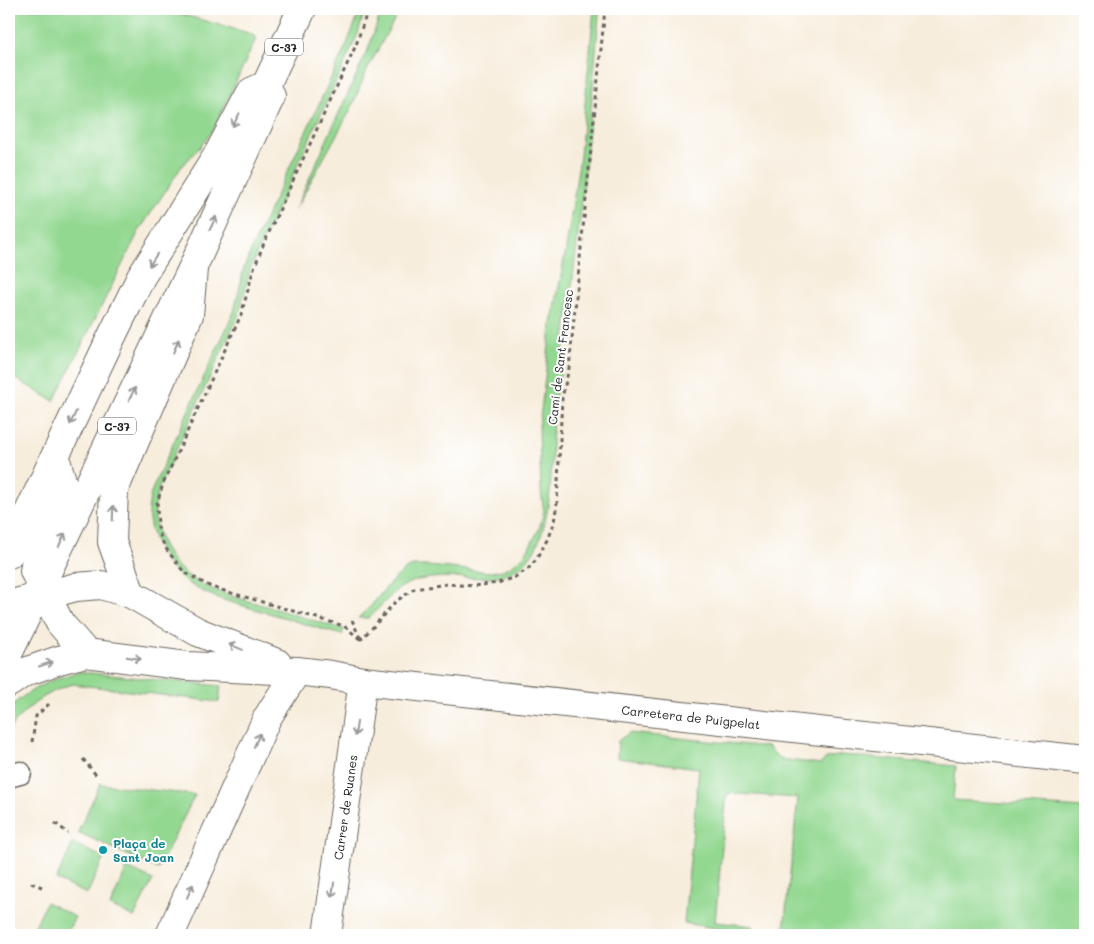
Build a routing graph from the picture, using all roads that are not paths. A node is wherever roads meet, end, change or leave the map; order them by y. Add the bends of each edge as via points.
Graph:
1 (302, 9) edge
2 (266, 84) junction
3 (193, 267) junction
4 (56, 457) junction
5 (9, 554) edge
6 (41, 592) junction
7 (131, 594) junction
8 (9, 612) edge
9 (9, 652) edge
10 (86, 653) junction
11 (297, 671) junction
12 (363, 681) junction
13 (9, 683) edge
14 (1085, 760) edge
15 (170, 935) edge
16 (327, 935) edge

1 - 2 street, C-37
3 -> 2 street, C-37 via 271,96
2 -> 4 street, C-37 via 251,92 217,156 142,277
6 -> 3 street, C-37
7 -> 3 street via 112,542 114,490 189,315
4 - 5 street, C-37
4 - 6 street via 64,487 38,544 34,571
6 - 7 street via 101,585
6 - 8 street via 19,602
6 - 9 street, C-37
6 - 10 street via 60,623
11 -> 7 street via 198,632
10 -> 11 street via 187,666
13 -> 10 street via 25,672
11 - 12 street, Carretera de Puigpelat
15 -> 11 street via 267,718
12 - 14 street, Carretera de Puigpelat
12 -> 16 street, Carrer de Ruanes

